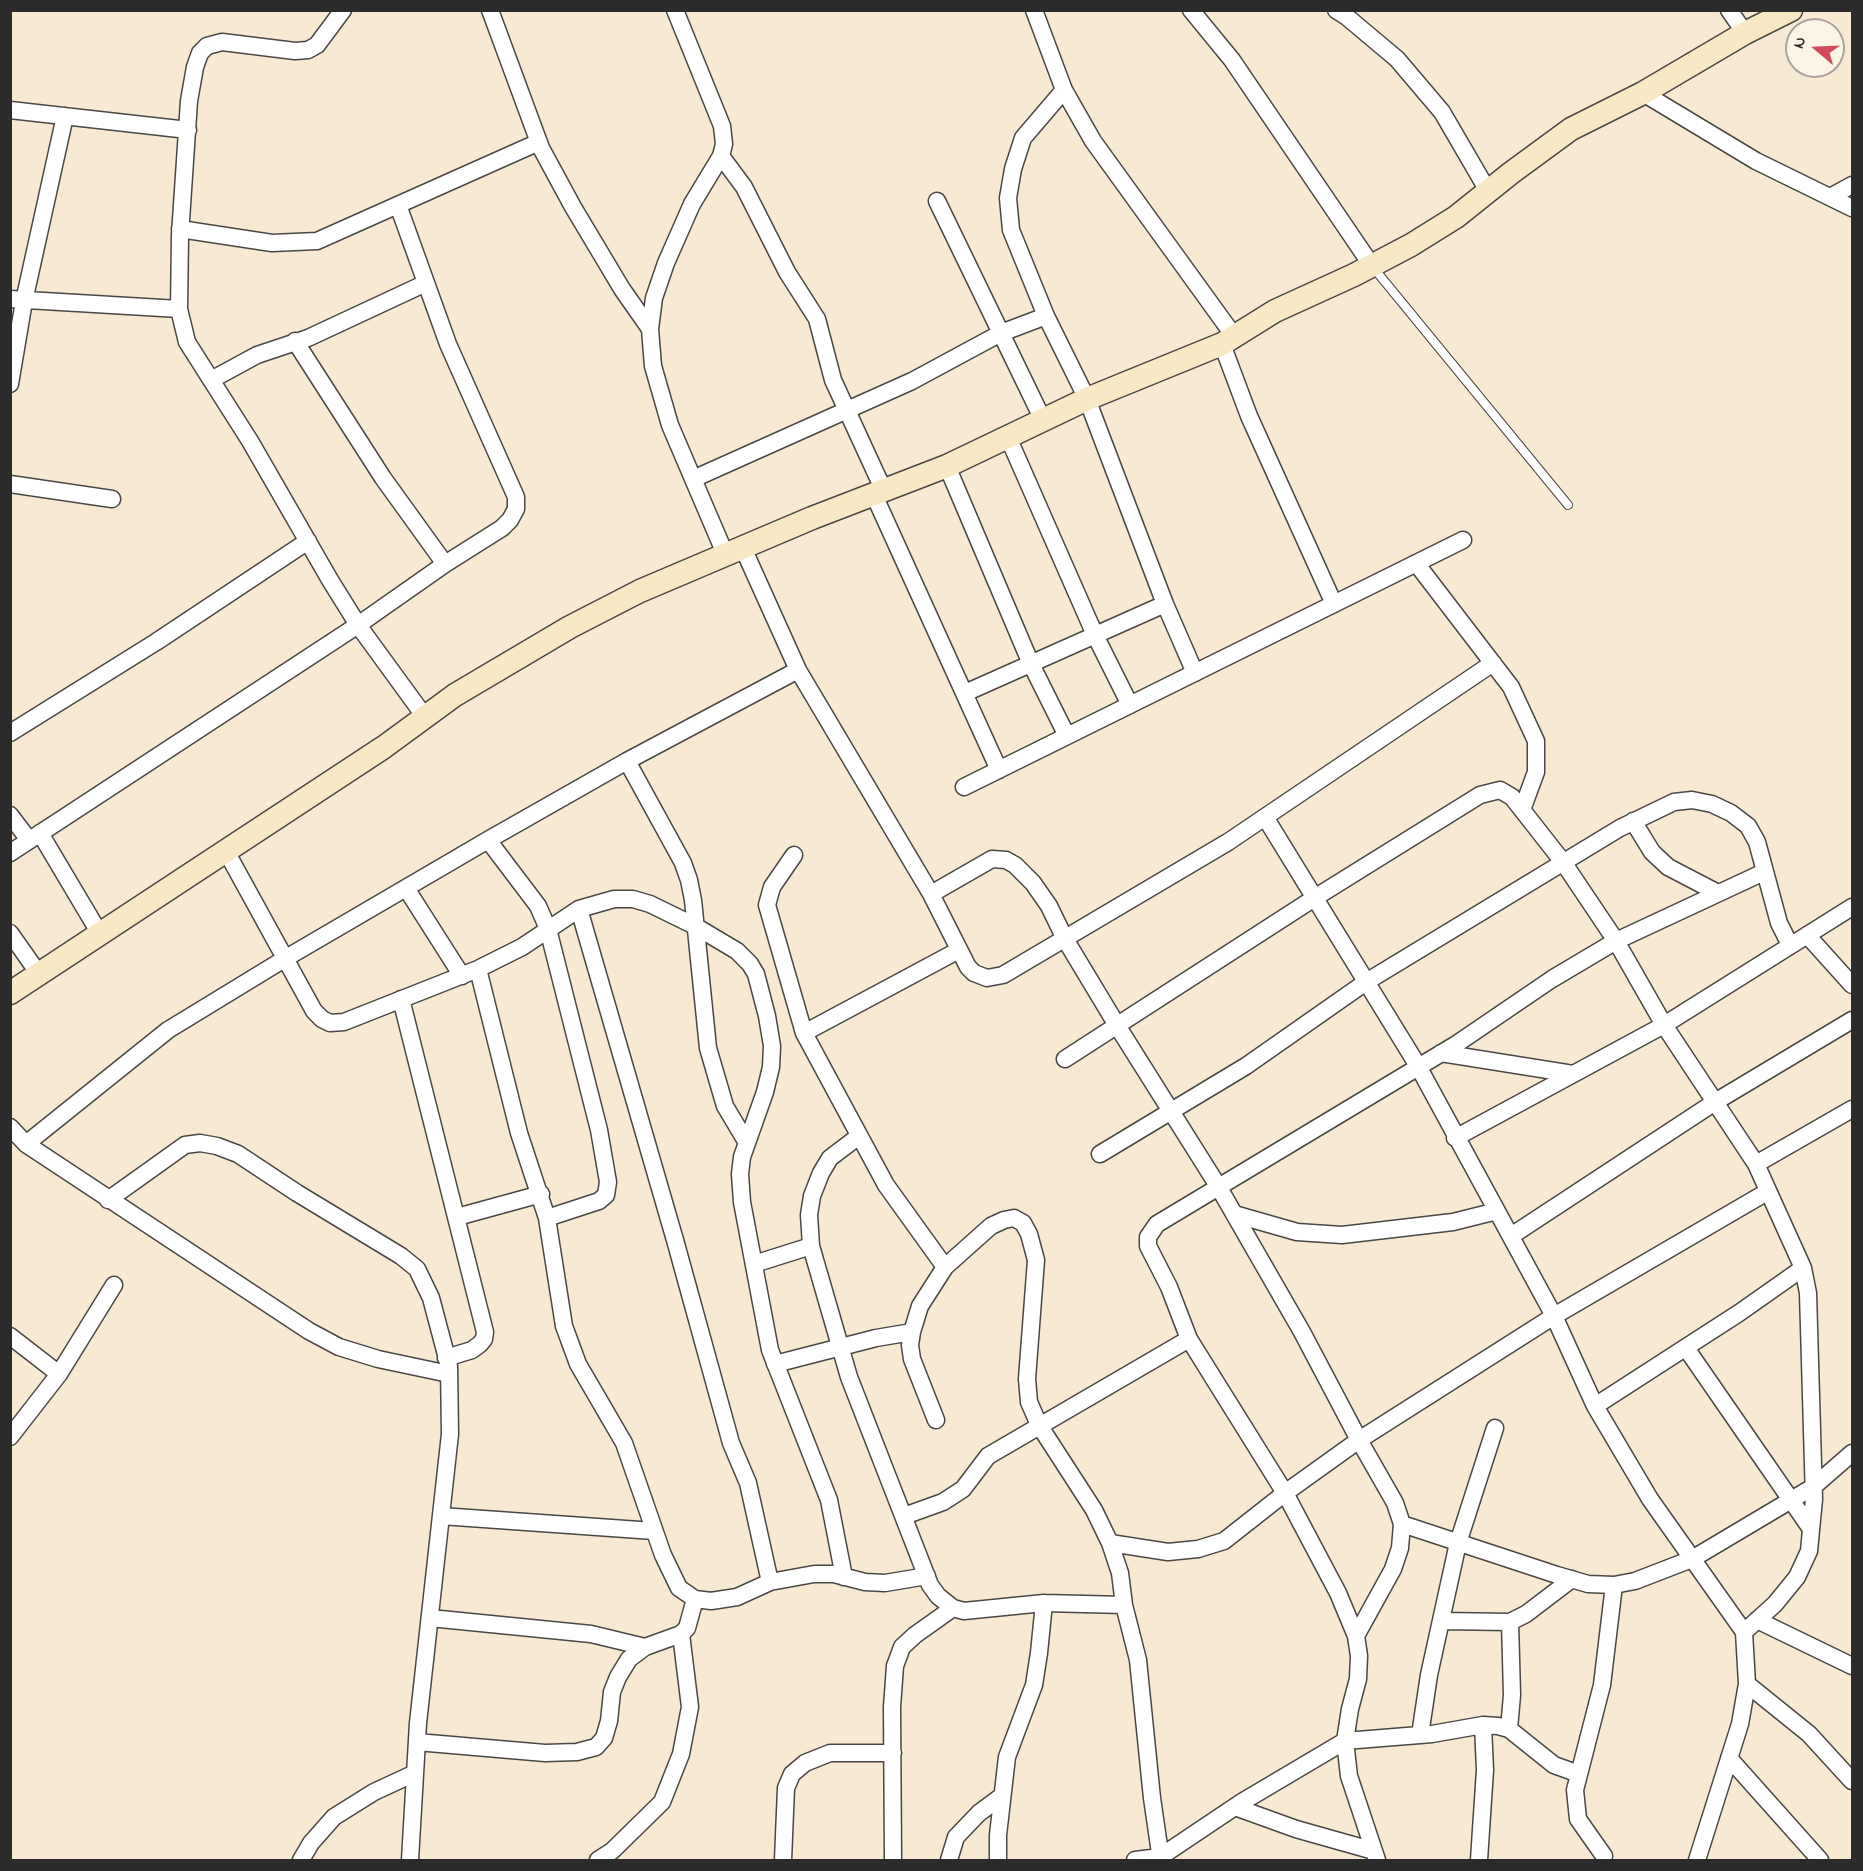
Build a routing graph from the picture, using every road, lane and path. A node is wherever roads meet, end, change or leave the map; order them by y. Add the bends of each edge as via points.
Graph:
1 (343, 10) edge
2 (490, 10) edge
3 (675, 10) edge
4 (1034, 10) edge
5 (1191, 10) edge
6 (1336, 10) edge
7 (1730, 10) edge
8 (1791, 10) edge
9 (1746, 33) junction
10 (1064, 90) junction
11 (1643, 93) junction
12 (10, 110) edge
13 (65, 116) junction
14 (188, 130) junction
15 (539, 142) junction
16 (721, 156) junction
17 (1852, 185) edge
18 (1488, 191) junction
19 (1830, 197) junction
20 (937, 201) dead end
21 (398, 205) junction
22 (1852, 208) edge
23 (180, 229) junction
24 (1372, 266) junction
25 (426, 283) junction
26 (17, 300) edge
27 (179, 309) junction
28 (1046, 316) junction
29 (650, 329) junction
30 (1001, 333) junction
31 (1228, 340) junction
32 (295, 341) junction
33 (211, 380) junction
34 (10, 384) edge
35 (1087, 399) junction
36 (848, 411) junction
37 (1043, 420) junction
38 (1008, 437) junction
39 (947, 466) junction
40 (693, 479) junction
41 (10, 484) edge
42 (879, 493) junction
43 (112, 499) dead end
44 (1568, 505) dead end
45 (1463, 540) dead end
46 (308, 541) junction
47 (735, 552) junction
48 (1416, 563) junction
49 (445, 564) junction
50 (1165, 604) junction
51 (1334, 604) junction
52 (358, 624) junction
53 (1095, 635) junction
54 (1493, 663) junction
55 (1030, 664) junction
56 (798, 670) junction
57 (1195, 673) junction
58 (965, 693) junction
59 (1130, 705) junction
60 (425, 717) junction
61 (10, 733) edge
62 (1067, 736) junction
63 (627, 761) junction
64 (999, 770) junction
65 (964, 787) dead end
66 (1522, 810) junction
67 (10, 815) edge
68 (1265, 817) junction
69 (1633, 821) junction
70 (34, 836) junction
71 (488, 840) junction
72 (226, 851) junction
73 (10, 853) edge
74 (794, 855) dead end
75 (1563, 862) junction
76 (1764, 872) junction
77 (406, 888) junction
78 (1718, 893) junction
79 (931, 894) junction
80 (1316, 897) junction
81 (1852, 907) edge
82 (579, 909) junction
83 (695, 927) junction
84 (548, 929) junction
85 (10, 933) edge
86 (100, 934) junction
87 (1807, 935) junction
88 (1065, 939) junction
89 (1616, 940) junction
90 (1790, 945) junction
91 (959, 950) junction
92 (286, 958) junction
93 (478, 969) junction
94 (39, 974) junction
95 (462, 976) junction
96 (1366, 982) junction
97 (1852, 985) edge
98 (10, 993) edge
99 (401, 999) junction
100 (1852, 1020) edge
101 (1664, 1025) junction
102 (1118, 1027) junction
103 (804, 1033) junction
104 (1441, 1053) junction
105 (1065, 1059) dead end
106 (1418, 1066) junction
107 (1574, 1074) junction
108 (1715, 1102) junction
109 (1171, 1110) junction
110 (1852, 1110) edge
111 (10, 1127) edge
112 (859, 1136) junction
113 (1455, 1138) junction
114 (747, 1143) junction
115 (26, 1144) junction
116 (1100, 1154) dead end
117 (1756, 1164) junction
118 (1218, 1186) junction
119 (1767, 1192) junction
120 (541, 1194) junction
121 (108, 1200) junction
122 (1497, 1211) junction
123 (1234, 1214) junction
124 (457, 1217) junction
125 (547, 1218) junction
126 (1511, 1236) junction
127 (811, 1246) junction
128 (754, 1264) junction
129 (945, 1267) junction
130 (1803, 1268) junction
131 (114, 1285) dead end
132 (1554, 1316) junction
133 (912, 1332) junction
134 (10, 1336) edge
135 (1189, 1339) junction
136 (842, 1348) junction
137 (1686, 1348) junction
138 (775, 1364) junction
139 (448, 1366) junction
140 (59, 1374) junction
141 (1595, 1406) junction
142 (936, 1420) dead end
143 (1039, 1425) junction
144 (1495, 1428) dead end
145 (10, 1437) edge
146 (1359, 1440) junction
147 (1852, 1454) edge
148 (1813, 1487) junction
149 (1285, 1493) junction
150 (1792, 1500) junction
151 (441, 1516) junction
152 (903, 1516) junction
153 (1402, 1524) junction
154 (1811, 1529) junction
155 (654, 1531) junction
156 (1110, 1543) junction
157 (1458, 1543) junction
158 (1692, 1559) junction
159 (927, 1576) junction
160 (844, 1577) junction
161 (1572, 1579) junction
162 (770, 1582) junction
163 (1614, 1585) junction
164 (695, 1599) junction
165 (1044, 1603) junction
166 (1124, 1605) junction
167 (953, 1608) junction
168 (430, 1618) junction
169 (1757, 1620) junction
170 (1441, 1621) junction
171 (1510, 1622) junction
172 (1744, 1632) junction
173 (681, 1634) junction
174 (1356, 1636) junction
175 (645, 1647) junction
176 (1852, 1666) edge
177 (1747, 1684) junction
178 (1483, 1725) junction
179 (1509, 1729) junction
180 (1420, 1735) junction
181 (417, 1742) junction
182 (1345, 1742) junction
183 (893, 1754) junction
184 (1729, 1758) junction
185 (415, 1773) junction
186 (1579, 1774) junction
187 (1852, 1781) edge
188 (1002, 1796) junction
189 (1235, 1807) junction
190 (1376, 1856) edge
191 (1604, 1856) dead end
192 (1161, 1859) edge
193 (301, 1860) edge
194 (410, 1860) edge
195 (598, 1860) edge
196 (783, 1860) edge
197 (892, 1860) edge
198 (949, 1860) edge
199 (998, 1860) edge
200 (1135, 1860) edge
201 (1479, 1860) edge
202 (1697, 1860) edge
203 (1821, 1860) edge

1 - 14 street via 317,45 308,50 222,42 207,46 195,67
2 - 15 street
3 - 16 street via 722,126
4 - 10 street
5 - 24 street via 1232,60
6 - 18 street via 1397,59 1442,112
7 - 9 street
8 - 9 street
9 - 11 street
10 - 28 street via 1023,138 1008,198 1011,230
10 - 31 street via 1093,141
11 - 18 street via 1571,129
11 - 19 street via 1756,161
12 - 13 street
13 - 14 street
13 - 26 street
14 - 23 street
15 - 21 street
15 - 29 street via 573,207
16 - 29 street via 692,204 666,263 654,298
16 - 36 street via 744,187 787,272 817,319 833,380
17 - 19 street
18 - 24 street via 1456,217
19 - 22 street
20 - 30 street
21 - 23 street via 317,241 272,243
21 - 25 street
23 - 27 street
24 - 31 street via 1275,311
24 - 44 lane
25 - 32 street
25 - 49 street via 448,344 516,497 510,520
26 - 27 street
26 - 34 street
27 - 33 street via 187,342
28 - 30 street
28 - 35 street
29 - 40 street via 653,366 670,425
30 - 36 street
30 - 37 street
31 - 35 street
31 - 51 street via 1250,416
32 - 33 street via 257,355
32 - 49 street via 383,478
33 - 46 street
35 - 37 street
35 - 50 street
36 - 40 street
36 - 42 street
37 - 38 street
38 - 39 street
38 - 53 street
39 - 42 street
39 - 55 street
40 - 47 street
41 - 43 street
42 - 47 street
42 - 58 street
45 - 48 street
46 - 52 street
46 - 61 street
47 - 56 street
47 - 60 street via 640,591 570,627
48 - 51 street
48 - 54 street
49 - 52 street
50 - 53 street
50 - 57 street
51 - 57 street
52 - 60 street
52 - 70 street
53 - 55 street
53 - 59 street
54 - 66 street via 1511,687 1536,741 1536,772
54 - 68 street
55 - 58 street
55 - 62 street
56 - 63 street
56 - 79 street
57 - 59 street
58 - 64 street
59 - 62 street
60 - 72 street
62 - 64 street
63 - 71 street
63 - 83 street via 683,863 693,900
64 - 65 street
66 - 75 street
66 - 80 street via 1505,792 1492,790 1480,795
67 - 70 street
68 - 80 street
68 - 88 street
69 - 75 street
69 - 76 street via 1674,802 1712,804 1748,826 1757,842
69 - 78 street via 1652,852 1668,867
70 - 73 street
70 - 86 street
71 - 77 street
71 - 84 street via 538,906
72 - 86 street
72 - 92 street
74 - 103 street via 772,887 767,905
75 - 89 street
75 - 96 street
76 - 78 street
76 - 90 street
77 - 92 street
77 - 95 street
78 - 89 street
79 - 88 street via 992,859 1006,860 1034,883
79 - 91 street
80 - 96 street
80 - 102 street
81 - 87 street
82 - 83 street via 614,899 633,899
82 - 84 street
82 - 162 street via 730,1443 748,1483
83 - 114 street via 708,1048 725,1106
83 - 114 street via 737,951 750,964 767,1016 771,1067
84 - 93 street
84 - 125 street via 599,1130 608,1182 606,1195 599,1201
85 - 94 street
86 - 94 street
87 - 90 street
87 - 97 street
88 - 91 street via 1003,975 987,978 974,973
88 - 102 street
89 - 101 street
89 - 104 street
90 - 101 street
91 - 103 street
92 - 99 street via 314,1011 330,1023 344,1022
92 - 115 street via 168,1030
93 - 95 street
93 - 120 street via 519,1133
94 - 98 street
95 - 99 street
96 - 106 street
96 - 109 street via 1246,1066
99 - 124 street
100 - 108 street
101 - 107 street
101 - 108 street
102 - 105 street
102 - 109 street
103 - 112 street
104 - 106 street
104 - 107 street
106 - 113 street
106 - 118 street
107 - 113 street
108 - 117 street
108 - 126 street
109 - 116 street
109 - 118 street
110 - 117 street
111 - 115 street
112 - 127 street via 830,1158 821,1173 809,1215
112 - 129 street via 886,1185
113 - 122 street
114 - 128 street via 740,1173
115 - 121 street
117 - 119 street
118 - 123 street
118 - 135 street via 1156,1224 1148,1237 1148,1246
119 - 130 street
119 - 132 street
120 - 124 street
120 - 125 street
121 - 139 street via 339,1347 378,1359
121 - 139 street via 184,1145 200,1143 238,1154 417,1269 431,1298
122 - 123 street via 1453,1222 1342,1235 1297,1232
122 - 126 street
123 - 146 street
124 - 139 street via 485,1332 480,1344
125 - 155 street via 564,1326 578,1364 624,1443
126 - 132 street
127 - 128 street
127 - 136 street
128 - 138 street
129 - 133 street via 921,1306
129 - 143 street via 991,1226 1004,1220 1014,1218 1029,1234 1036,1260 1027,1379 1029,1402
130 - 137 street
130 - 148 street via 1808,1293
131 - 140 street
132 - 141 street
132 - 146 street
133 - 136 street
133 - 142 street via 912,1359
134 - 140 street
135 - 143 street
135 - 149 street
136 - 138 street
136 - 152 street via 849,1377
137 - 141 street
137 - 150 street
138 - 160 street via 829,1500
139 - 151 street via 450,1434
140 - 145 street
141 - 158 street via 1650,1499
143 - 152 street via 988,1456 963,1489 943,1502
143 - 156 street via 1094,1510
144 - 157 street
146 - 149 street
146 - 153 street via 1395,1503
147 - 148 street
148 - 150 street
148 - 154 street
149 - 156 street via 1224,1541 1198,1550 1168,1552
149 - 174 street via 1338,1593
150 - 154 street
150 - 158 street
151 - 155 street
151 - 168 street
152 - 159 street
153 - 157 street
153 - 174 street via 1393,1569
154 - 169 street via 1809,1551 1797,1577
155 - 164 street via 679,1588
156 - 166 street via 1120,1573
157 - 161 street
157 - 170 street
158 - 163 street
158 - 172 street
159 - 160 street via 885,1583
159 - 167 street via 938,1596
160 - 162 street via 814,1574
161 - 163 street
161 - 171 street
162 - 164 street via 737,1597
163 - 186 street via 1602,1685
164 - 173 street via 687,1628
165 - 166 street
165 - 167 street via 973,1611
165 - 188 street via 1034,1685 1007,1757
166 - 192 street via 1138,1660
167 - 183 street via 902,1647 895,1666
168 - 175 street via 591,1634
168 - 181 street
169 - 172 street
169 - 176 street
170 - 171 street
170 - 180 street
171 - 179 street
172 - 177 street
173 - 175 street
173 - 195 street via 690,1707 681,1754 662,1802
174 - 182 street via 1358,1679
175 - 181 street via 630,1659 618,1677 604,1738 596,1747 544,1753
177 - 184 street
177 - 187 street via 1809,1734
178 - 179 street
178 - 180 street
178 - 201 street via 1485,1770
179 - 186 street via 1554,1766
180 - 182 street
181 - 185 street
182 - 189 street
182 - 190 street via 1349,1776
183 - 196 street via 830,1753 805,1763 792,1774 786,1788
183 - 197 street
184 - 202 street
184 - 203 street
185 - 193 street via 334,1817
185 - 194 street
186 - 191 street via 1575,1790 1578,1819
188 - 198 street via 956,1837
188 - 199 street
189 - 190 street
189 - 192 street
192 - 200 street

